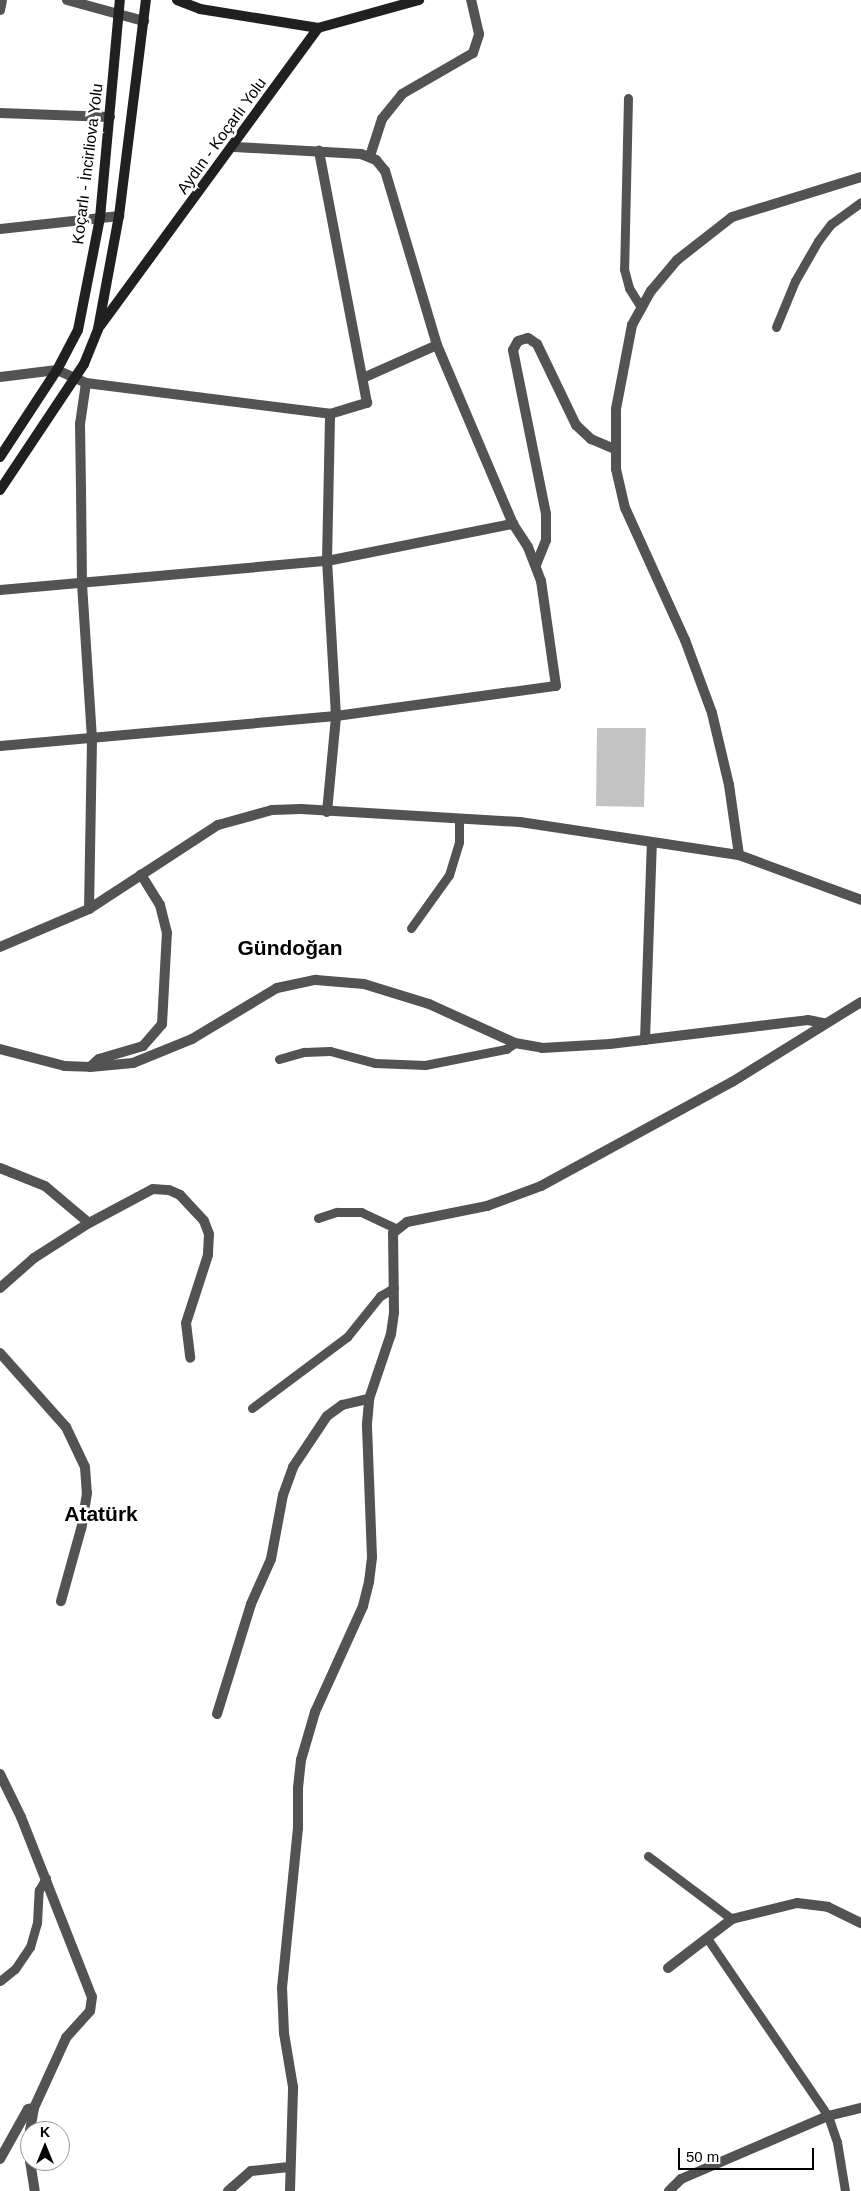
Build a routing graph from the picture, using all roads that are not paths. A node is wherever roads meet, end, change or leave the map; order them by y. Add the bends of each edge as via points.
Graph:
1 (2, 0) edge
2 (67, 0) edge
3 (120, 0) edge
4 (146, 0) edge
5 (177, 0) edge
6 (419, 0) edge
7 (471, 0) edge
8 (0, 10) edge
9 (119, 13) junction
10 (144, 21) junction
11 (318, 28) junction
12 (628, 98) dead end
13 (0, 113) edge
14 (110, 117) junction
15 (234, 147) junction
16 (319, 151) junction
17 (370, 156) junction
18 (861, 176) edge
19 (861, 202) edge
20 (119, 216) junction
21 (100, 218) junction
22 (0, 229) edge
23 (641, 307) junction
24 (776, 327) dead end
25 (98, 329) junction
26 (78, 330) junction
27 (438, 345) junction
28 (58, 370) junction
29 (0, 377) edge
30 (75, 378) junction
31 (363, 378) junction
32 (86, 383) junction
33 (330, 414) junction
34 (614, 449) junction
35 (0, 457) edge
36 (0, 490) edge
37 (513, 524) junction
38 (327, 560) junction
39 (536, 565) junction
40 (82, 584) junction
41 (0, 590) edge
42 (336, 716) junction
43 (92, 740) junction
44 (0, 746) edge
45 (327, 812) junction
46 (459, 818) junction
47 (652, 844) junction
48 (739, 855) junction
49 (141, 874) junction
50 (861, 900) edge
51 (89, 909) junction
52 (411, 928) dead end
53 (0, 947) edge
54 (861, 1002) edge
55 (824, 1024) junction
56 (645, 1040) junction
57 (515, 1043) junction
58 (0, 1049) edge
59 (279, 1059) dead end
60 (90, 1067) junction
61 (0, 1168) edge
62 (318, 1218) dead end
63 (89, 1223) junction
64 (396, 1228) junction
65 (0, 1288) edge
66 (394, 1288) junction
67 (0, 1353) edge
68 (190, 1358) dead end
69 (370, 1400) junction
70 (252, 1408) dead end
71 (61, 1601) dead end
72 (217, 1714) dead end
73 (0, 1774) edge
74 (648, 1856) dead end
75 (46, 1878) junction
76 (732, 1919) junction
77 (861, 1923) edge
78 (707, 1938) junction
79 (668, 1968) dead end
80 (0, 1981) edge
81 (34, 2108) junction
82 (861, 2108) edge
83 (828, 2116) junction
84 (32, 2121) edge
85 (0, 2158) edge
86 (289, 2167) junction
87 (32, 2171) edge
88 (35, 2191) edge
89 (228, 2191) edge
90 (290, 2191) edge
91 (668, 2191) edge
92 (845, 2191) edge

1 - 8 lane
2 - 9 street
3 - 9 main road, Koçarlı - İncirliova Yolu
4 - 10 main road
5 - 11 main road via 200,9
6 - 11 main road
7 - 17 street via 479,34 473,53 402,94 382,119
9 - 10 street
9 - 14 main road, Koçarlı - İncirliova Yolu
10 - 20 main road
11 - 15 main road, Aydın - Koçarlı Yolu
12 - 23 lane via 624,269 629,288
13 - 14 street
14 - 21 main road, Koçarlı - İncirliova Yolu
15 - 16 street
15 - 25 main road, Aydın - Koçarlı Yolu
16 - 17 street
16 - 31 street
17 - 27 street via 381,165 387,177
18 - 23 street via 732,217 677,260
19 - 24 lane via 831,224 818,241 795,280
20 - 21 street
20 - 25 main road
21 - 22 street
21 - 26 main road, Koçarlı - İncirliova Yolu
23 - 34 street via 632,325 619,391
25 - 26 main road
25 - 30 main road
26 - 28 main road, Koçarlı - İncirliova Yolu
27 - 31 street
27 - 37 street
28 - 29 street
28 - 30 street
28 - 35 main road, Koçarlı - İncirliova Yolu
30 - 32 street
30 - 36 main road
31 - 33 street via 367,403
32 - 33 street
32 - 40 street via 80,424
33 - 38 street
34 - 39 street via 591,439 576,425 538,344 528,338 518,341 513,350 546,514 546,540
34 - 48 street via 620,489 632,527 685,640 712,713 727,776
37 - 38 street
37 - 39 street
38 - 40 street
38 - 42 street
39 - 42 street via 556,686
40 - 41 street
40 - 43 street
42 - 43 street
42 - 45 street
43 - 44 street
43 - 51 street
45 - 46 street
45 - 49 street via 272,810 218,824
46 - 47 street via 520,822
46 - 52 lane via 459,842 449,875
47 - 48 street
47 - 56 street
48 - 50 street
49 - 51 street
49 - 60 street via 160,905 167,933 162,1024 143,1046 99,1059
51 - 53 street
54 - 55 street
55 - 56 street via 808,1020
55 - 64 street via 732,1082 541,1186 488,1206 407,1222
56 - 57 street via 557,1048
57 - 59 lane via 506,1050 426,1065 375,1062 330,1051 304,1052
57 - 60 street via 420,1001 364,984 316,980 277,988 192,1039 133,1063
58 - 60 street via 65,1066
61 - 63 street via 45,1186 61,1196
62 - 64 lane via 337,1212 361,1212
63 - 65 street via 34,1258
63 - 68 street via 153,1189 180,1195 204,1220 209,1245 188,1311 186,1336
64 - 66 street via 392,1239
66 - 69 street via 391,1334
66 - 70 lane via 380,1296 347,1337
67 - 71 street via 66,1427 85,1467 87,1493 81,1529
69 - 72 street via 342,1405 327,1416 293,1467 283,1495 271,1559 252,1604
69 - 86 street via 369,1582 363,1606 315,1712 298,1788 298,1828 282,1988 284,2033 293,2087
73 - 75 street
74 - 76 lane
75 - 80 lane via 39,1890 37,1923 30,1947 15,1969
75 - 81 street via 92,1997 90,2011 66,2038
76 - 77 street via 797,1903 812,1903
76 - 78 street
78 - 79 street
78 - 83 lane
81 - 84 street
81 - 85 street via 28,2109
82 - 83 street
83 - 91 street via 682,2179
83 - 92 lane via 837,2142
86 - 89 street via 251,2172
86 - 90 street
87 - 88 street

